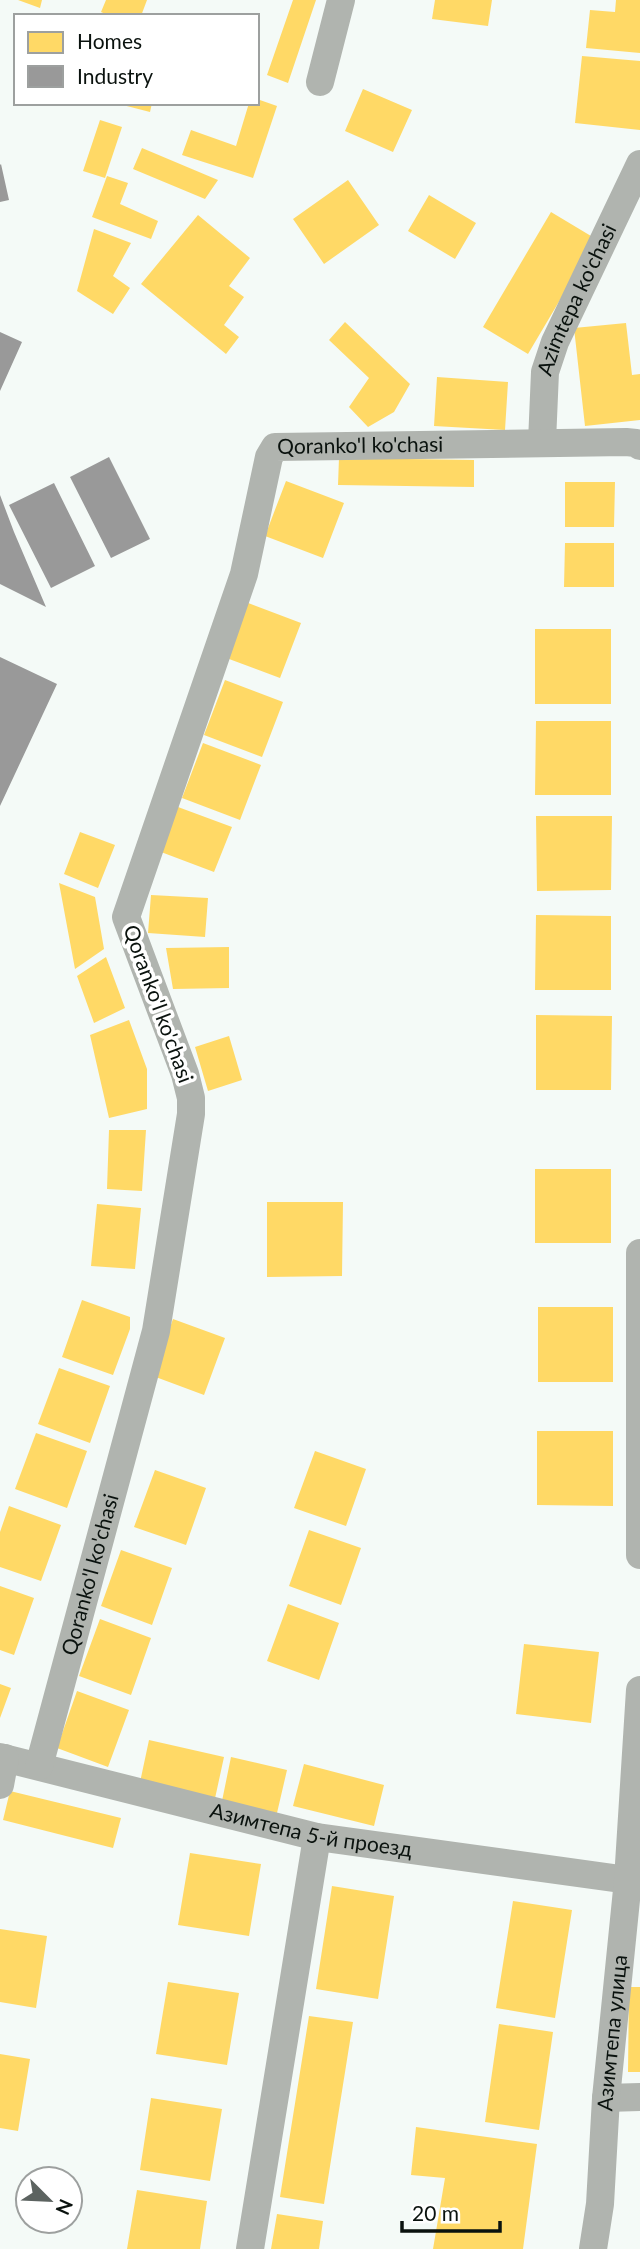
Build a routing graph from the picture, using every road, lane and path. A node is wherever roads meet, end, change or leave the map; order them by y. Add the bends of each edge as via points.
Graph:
1 (341, 0) edge
2 (320, 82) dead end
3 (640, 164) edge
4 (542, 442) junction
5 (640, 446) edge
6 (640, 1253) edge
7 (639, 1371) edge
8 (640, 1555) edge
9 (640, 1690) edge
10 (2, 1766) edge
11 (39, 1766) junction
12 (317, 1837) junction
13 (628, 1880) junction
14 (640, 2097) edge
15 (606, 2098) junction
16 (250, 2249) edge
17 (593, 2249) edge

1 - 2 street
3 - 4 street, Azimtepa ko'chasi via 555,342 545,372
4 - 5 street, Qoranko'l ko'chasi
4 - 11 street, Qoranko'l ko'chasi via 275,447 269,457 244,574 127,917 185,1074 191,1114 156,1331
6 - 7 street
7 - 8 street
9 - 13 street, Азимтепа улица
10 - 11 street, Азимтепа 5-й проезд
11 - 12 street, Азимтепа 5-й проезд
12 - 13 street, Азимтепа 5-й проезд
12 - 16 street
13 - 15 street, Азимтепа улица
14 - 15 street
15 - 17 street, Азимтепа улица

